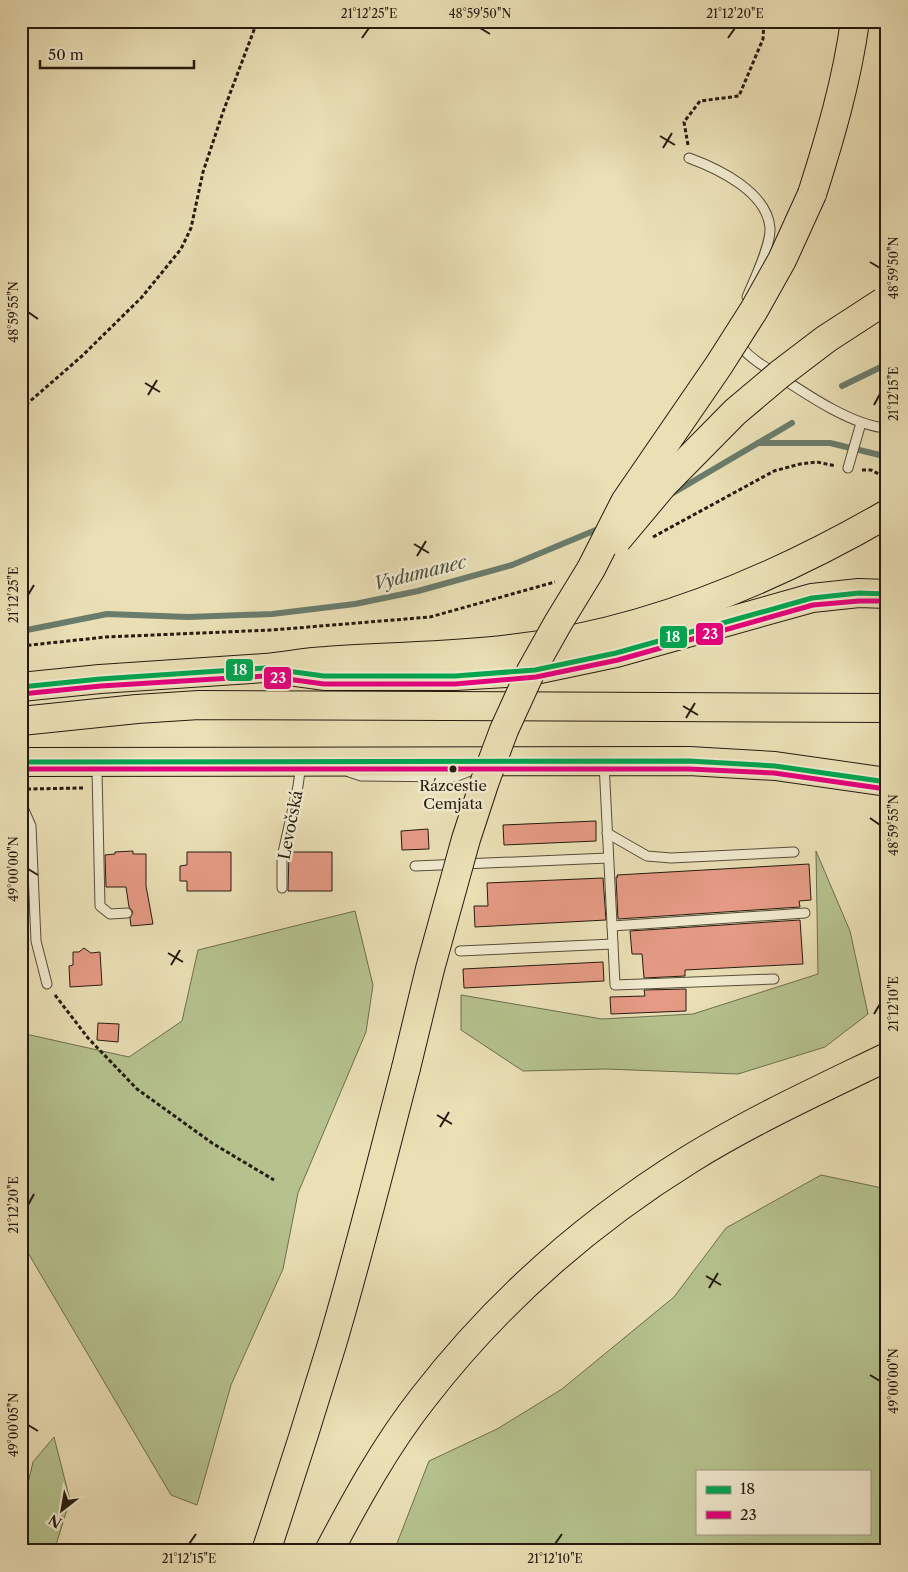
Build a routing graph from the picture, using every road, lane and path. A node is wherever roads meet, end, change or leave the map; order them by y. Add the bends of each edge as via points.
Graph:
1 (255, 21) edge
2 (764, 21) edge
3 (855, 21) edge
4 (689, 158) joint
5 (887, 300) edge
6 (21, 409) edge
7 (861, 423) junction
8 (887, 428) edge
9 (850, 464) junction
10 (887, 478) edge
11 (887, 514) edge
12 (652, 537) dead end
13 (591, 569) junction
14 (562, 580) dead end
15 (879, 589) edge
16 (21, 646) edge
17 (265, 668) junction
18 (21, 687) edge
19 (887, 708) edge
20 (21, 721) edge
21 (307, 761) junction
22 (604, 761) junction
23 (21, 762) edge
24 (209, 762) junction
25 (97, 771) junction
26 (21, 773) edge
27 (887, 782) edge
28 (21, 803) edge
29 (607, 833) junction
30 (794, 852) dead end
31 (608, 858) junction
32 (415, 866) dead end
33 (282, 888) dead end
34 (127, 913) dead end
35 (804, 913) dead end
36 (612, 926) junction
37 (612, 944) junction
38 (460, 951) dead end
39 (774, 980) dead end
40 (47, 984) joint
41 (887, 1056) edge
42 (274, 1180) dead end
43 (266, 1551) edge
44 (329, 1551) edge

1 - 6 path via 203,172 191,228 181,249 142,297 82,356
2 - 4 path via 763,39 739,96 700,101 684,122
3 - 13 main road, bridge via 830,138 812,194 782,260 719,365 625,502
4 - 7 lane via 711,166 748,190 764,208 770,228 768,244 743,309 738,331 740,344 759,363
5 - 13 main road, bridge via 826,339 735,412 663,485
7 - 8 lane
7 - 9 lane
9 - 10 path
9 - 12 path via 817,462 774,471
11 - 17 main road via 836,543 745,586 676,612 609,631 512,649
13 - 43 main road, bridge via 532,671 504,730 466,838 332,1343
14 - 16 path via 430,617 272,630 106,637
15 - 17 main road via 790,603 616,653 535,670 402,677 324,676
17 - 18 main road
19 - 20 main road via 199,705
21 - 22 main road
21 - 24 main road
21 - 33 lane, Levočská via 282,857
22 - 27 main road via 690,761 774,766
22 - 29 lane
23 - 24 main road
24 - 25 lane via 143,771
25 - 26 lane
25 - 34 lane via 100,906 110,914
28 - 40 lane via 31,826 36,941
29 - 30 lane via 648,856 671,858
29 - 31 lane
31 - 32 lane
31 - 36 lane
35 - 36 lane
36 - 37 lane
37 - 38 lane
37 - 39 lane via 615,985
40 - 42 path via 88,1038 137,1089 212,1143
41 - 44 main road via 691,1158 596,1224 547,1264 465,1346 422,1398 362,1489

